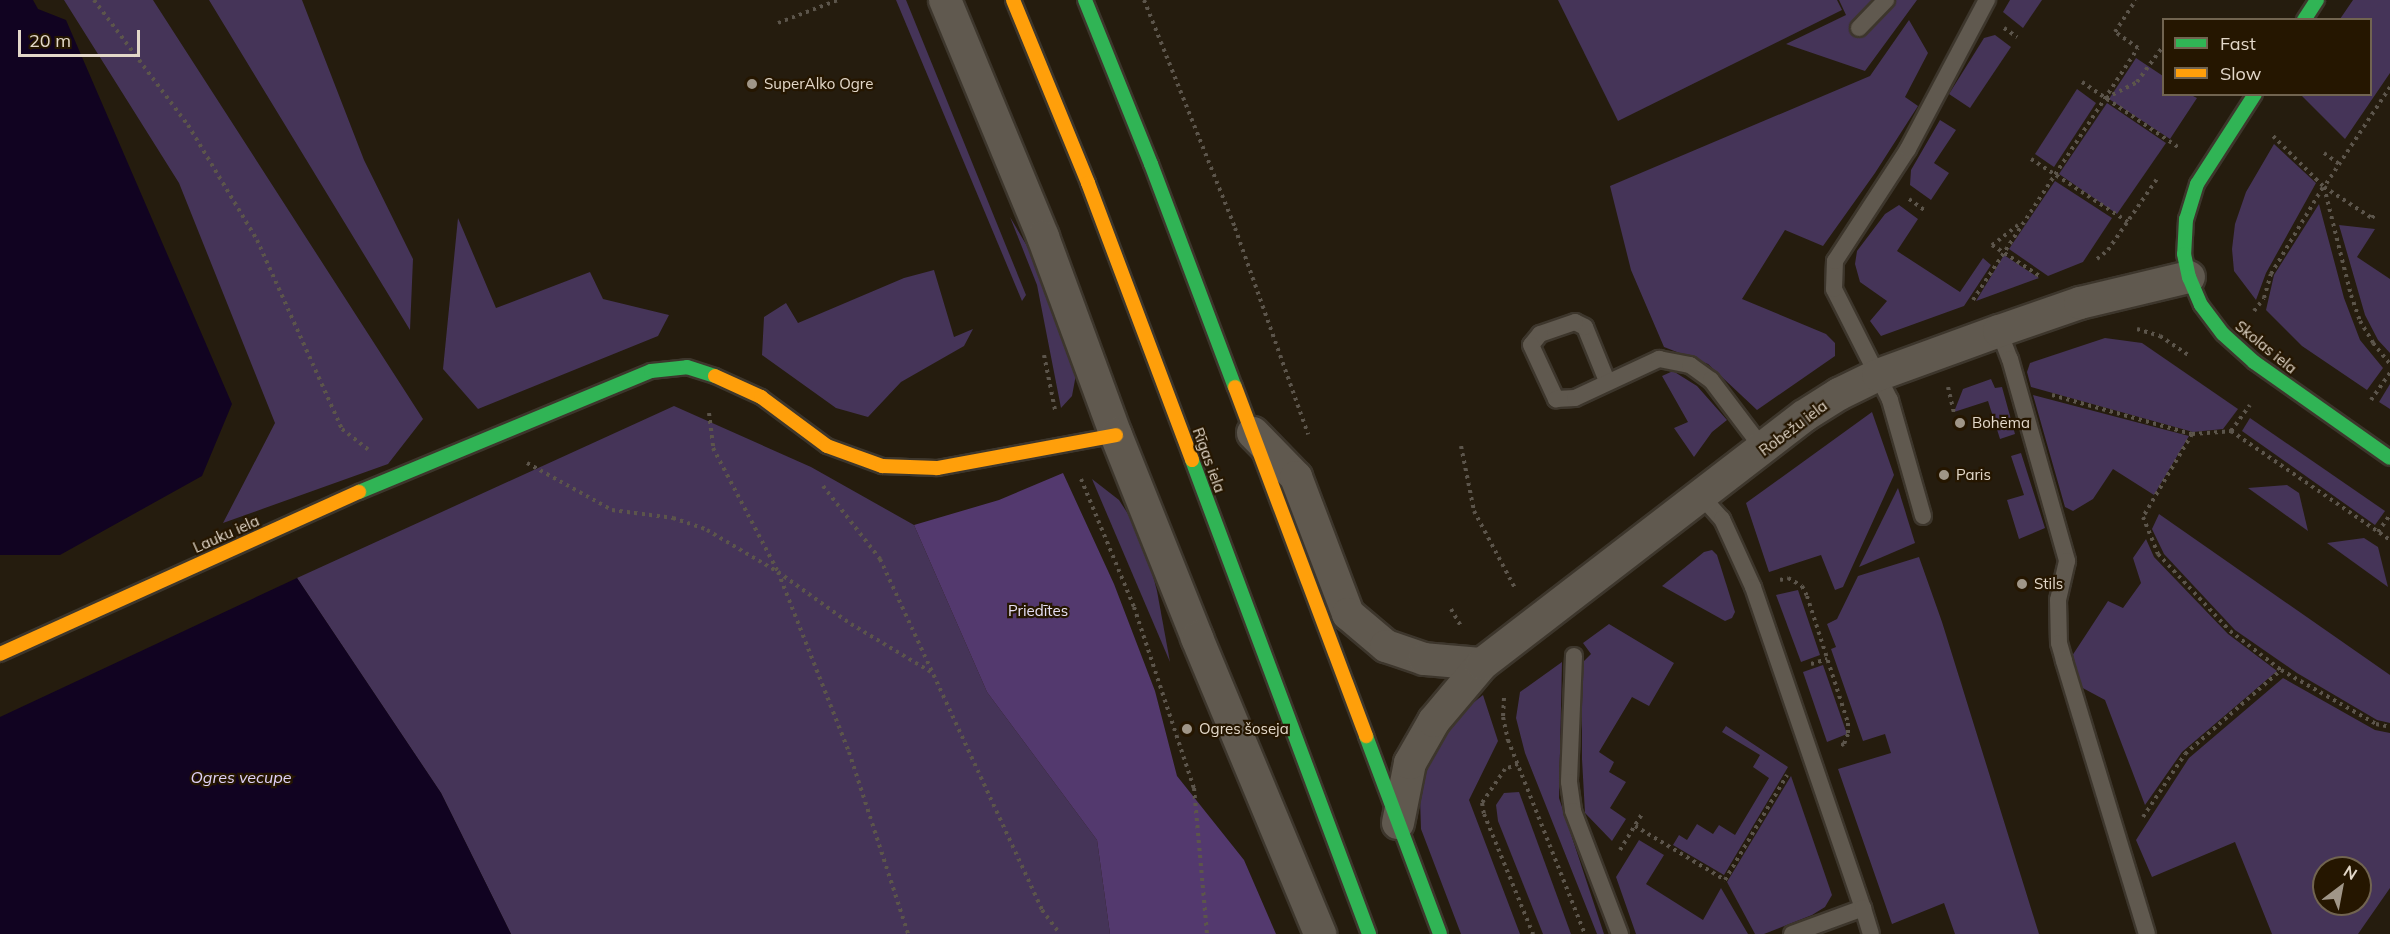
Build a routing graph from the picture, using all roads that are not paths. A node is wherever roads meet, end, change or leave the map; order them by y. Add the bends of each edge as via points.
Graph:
1 (945, 0) edge
2 (1013, 0) edge
3 (1085, 0) edge
4 (1886, 0) edge
5 (1987, 0) edge
6 (2317, 0) edge
7 (2305, 18) edge
8 (1859, 28) dead end
9 (2254, 96) edge
10 (2189, 277) junction
11 (1999, 330) junction
12 (1878, 375) junction
13 (1607, 381) junction
14 (1253, 433) junction
15 (1116, 435) junction
16 (1764, 450) junction
17 (2390, 458) edge
18 (1702, 497) junction
19 (1923, 516) dead end
20 (0, 654) edge
21 (1574, 656) dead end
22 (1482, 664) junction
23 (1398, 824) junction
24 (1863, 908) junction
25 (1320, 934) edge
26 (1368, 934) edge
27 (1440, 934) edge
28 (1620, 934) edge
29 (1792, 934) edge
30 (1870, 934) edge
31 (2147, 934) edge

1 - 15 street via 1043,237
2 - 26 main road, Rīgas iela via 1088,183
3 - 14 main road
4 - 8 lane
5 - 12 lane via 1908,149 1835,261 1834,289
6 - 7 main road
9 - 10 main road, Skolas iela via 2197,184 2186,219 2184,254
10 - 11 street, Robežu iela via 2080,303
10 - 17 main road, Skolas iela via 2201,305 2223,334 2254,362
11 - 12 street, Robežu iela
11 - 31 lane via 2067,561 2058,600 2059,643
12 - 16 street, Robežu iela via 1804,416
12 - 19 lane via 1890,400
13 - 13 lane via 1575,398 1556,399 1531,345 1540,334 1575,322 1586,327
13 - 16 lane via 1659,359 1690,365 1711,380
14 - 22 street via 1296,477 1348,614 1386,646 1424,659
14 - 23 main road
15 - 20 main road, Lauku iela via 937,468 882,466 827,446 761,397 716,376 687,367 651,370 330,504
15 - 25 street via 1269,818
16 - 18 street, Robežu iela
18 - 22 street, Robežu iela
18 - 24 lane via 1722,519 1753,587
21 - 28 lane via 1569,782 1573,811
22 - 23 street, Robežu iela via 1434,722 1410,763
23 - 27 main road
24 - 29 lane
24 - 30 lane

